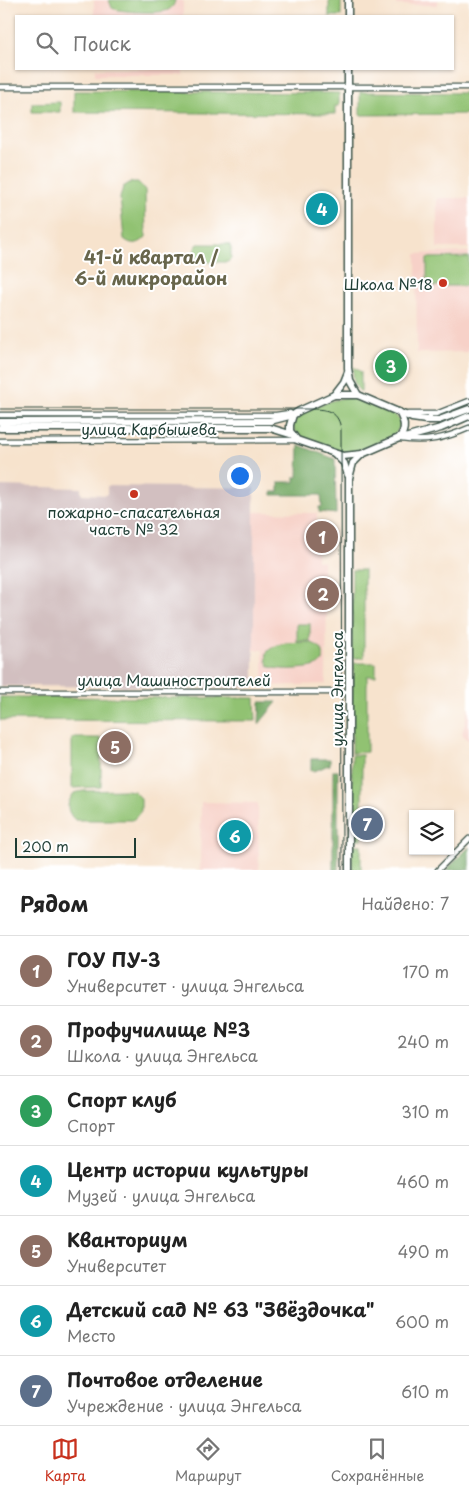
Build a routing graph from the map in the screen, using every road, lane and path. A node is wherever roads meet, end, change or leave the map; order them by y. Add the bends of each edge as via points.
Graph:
1 (348, 0) edge
2 (348, 15) edge
3 (348, 70) edge
4 (0, 87) edge
5 (349, 87) junction
6 (469, 87) edge
7 (348, 372) junction
8 (334, 395) junction
9 (358, 395) junction
10 (469, 401) edge
11 (469, 409) edge
12 (399, 412) junction
13 (295, 413) junction
14 (0, 415) edge
15 (469, 416) edge
16 (0, 422) edge
17 (0, 428) edge
18 (469, 428) edge
19 (295, 438) junction
20 (398, 438) junction
21 (0, 441) edge
22 (334, 454) junction
23 (362, 454) junction
24 (349, 478) junction
25 (0, 692) edge
26 (348, 692) junction
27 (469, 839) edge
28 (349, 870) edge
29 (438, 870) edge

1 - 2 main road
3 - 5 main road
4 - 5 street
5 - 6 street
5 - 7 main road
7 - 8 main road
7 - 9 main road
8 - 9 main road, улица Карбышева
8 - 13 main road, улица Карбышева
9 - 12 main road, улица Карбышева
10 - 12 street, улица Карбышева via 436,414
11 - 12 main road, улица Карбышева via 432,420 412,418
12 - 20 main road via 404,430
13 - 14 street, улица Карбышева
13 - 16 main road, улица Карбышева via 270,421
13 - 19 main road via 290,425
15 - 20 main road, улица Карбышева via 441,428
17 - 19 main road, улица Карбышева via 270,428
18 - 20 street, улица Карбышева via 447,438
19 - 21 street, улица Карбышева
19 - 22 main road, улица Карбышева
20 - 23 main road, улица Карбышева
22 - 23 main road, улица Карбышева
22 - 24 main road, улица Энгельса via 346,466
23 - 24 main road, улица Энгельса via 353,463
24 - 26 main road, улица Энгельса
25 - 26 street, улица Машиностроителей
26 - 28 main road, улица Энгельса
27 - 29 street

